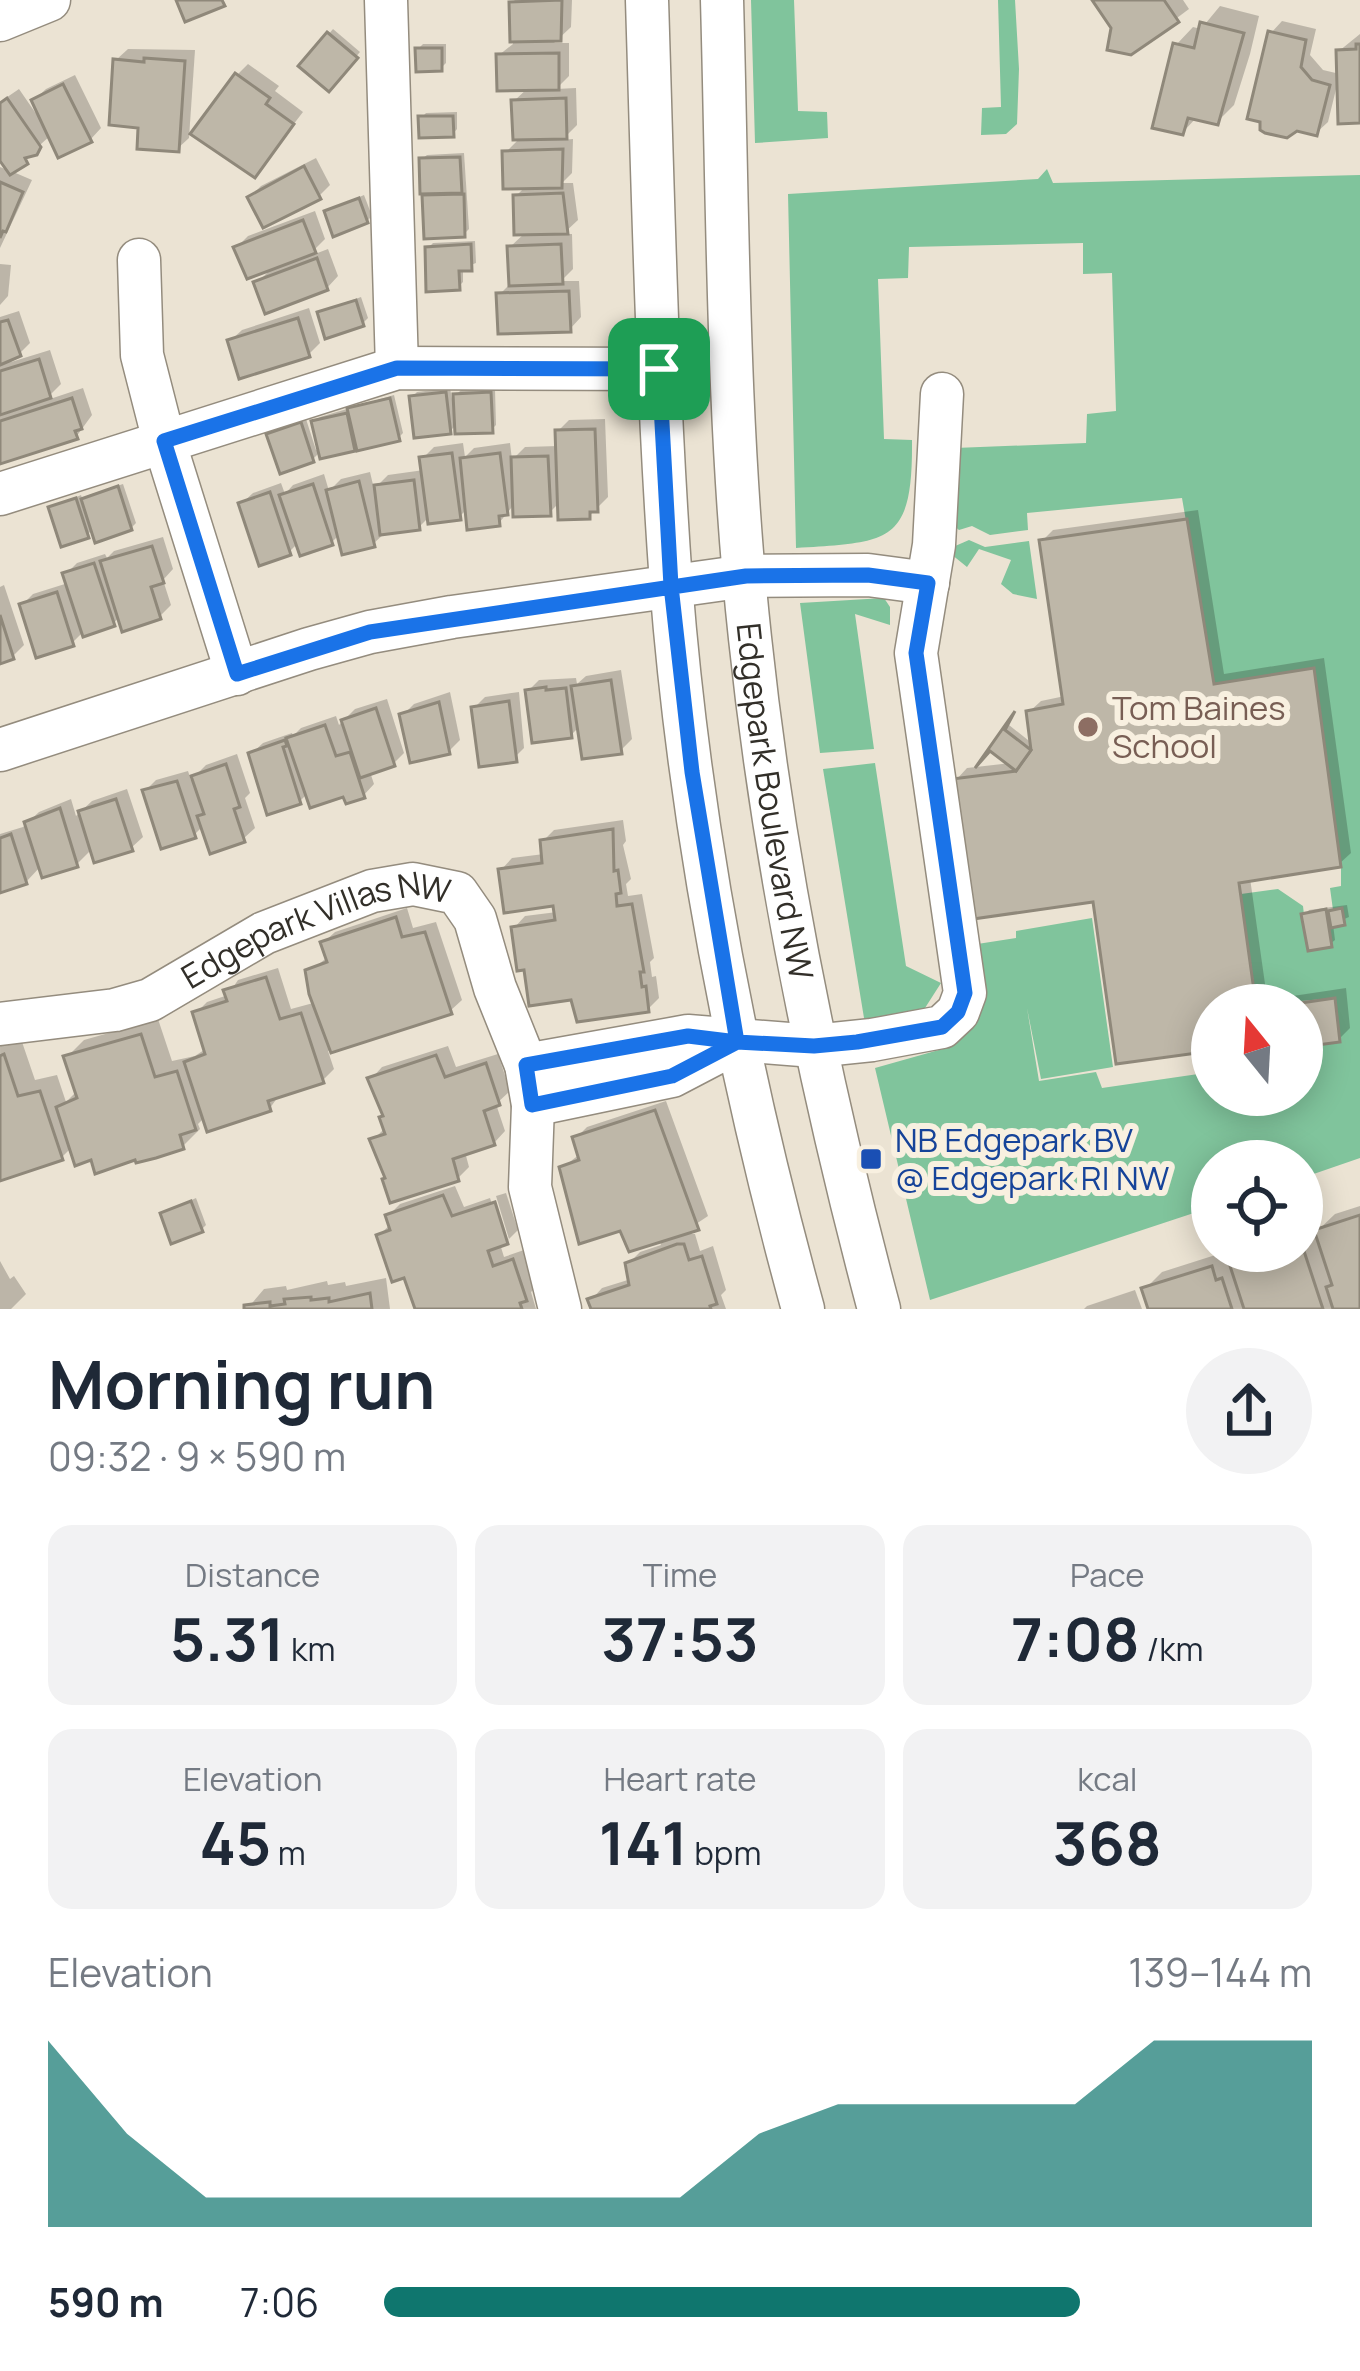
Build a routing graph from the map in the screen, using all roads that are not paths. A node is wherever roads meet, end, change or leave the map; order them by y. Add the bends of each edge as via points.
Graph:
1 (49, 0) edge
2 (386, 0) edge
3 (647, 0) edge
4 (722, 0) edge
5 (0, 20) edge
6 (139, 260) dead end
7 (397, 368) junction
8 (659, 369) junction
9 (942, 394) dead end
10 (164, 441) junction
11 (0, 494) edge
12 (746, 576) junction
13 (928, 583) junction
14 (671, 586) junction
15 (237, 674) junction
16 (0, 750) edge
17 (0, 1024) edge
18 (737, 1042) junction
19 (814, 1046) junction
20 (529, 1085) junction
21 (560, 1309) edge
22 (803, 1309) edge
23 (878, 1309) edge

1 - 5 street
2 - 7 street
3 - 8 street
4 - 12 street, Edgepark Boulevard NW
6 - 10 street via 142,355
7 - 8 street
7 - 10 street
8 - 14 street
9 - 13 street
10 - 11 street
10 - 15 street
12 - 13 street
12 - 14 street
12 - 19 street, Edgepark Boulevard NW via 766,764
13 - 19 street via 916,653 965,993 942,1027
14 - 15 street via 370,632
14 - 18 street
15 - 16 street
17 - 20 street, Edgepark Villas NW via 150,1000 264,933 372,890 413,884 457,893 476,919
18 - 19 street
18 - 20 street via 672,1076
18 - 22 street
19 - 23 street, Edgepark Boulevard NW
20 - 21 street, Edgepark Villas NW via 530,1187

